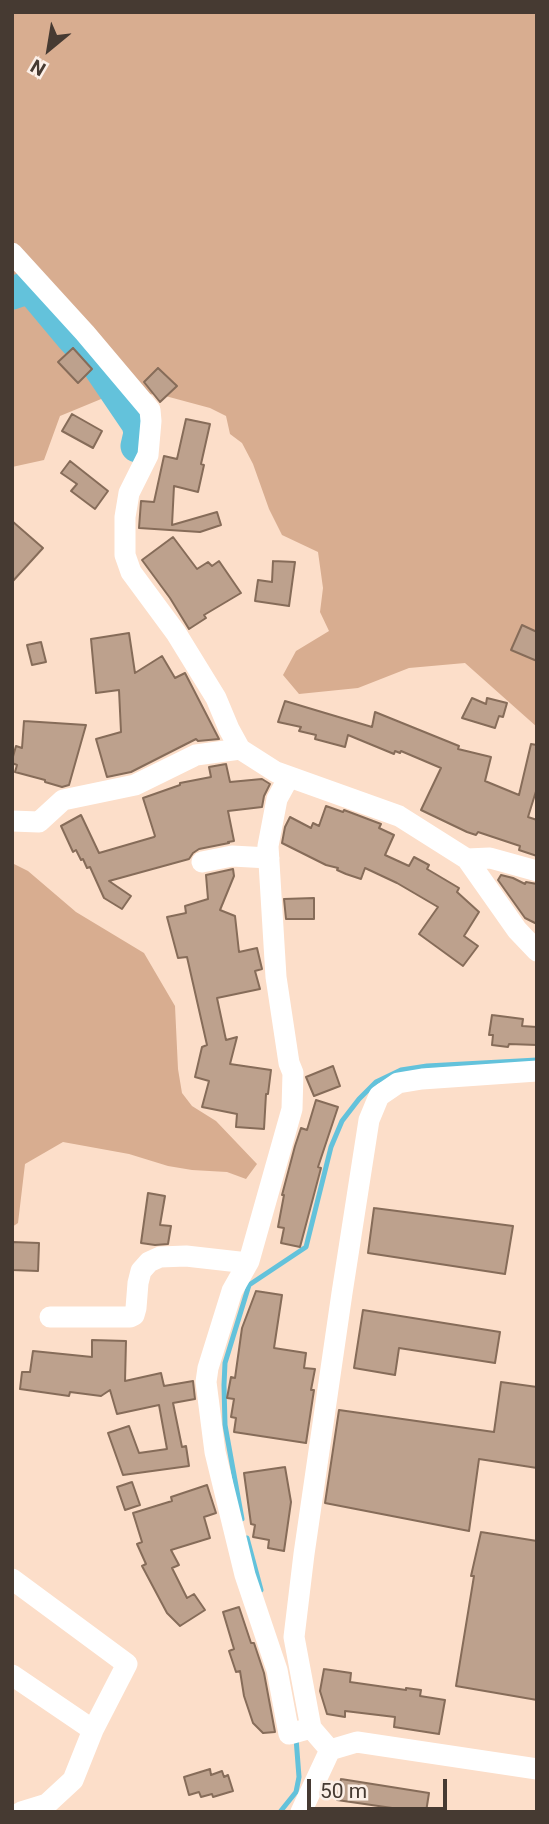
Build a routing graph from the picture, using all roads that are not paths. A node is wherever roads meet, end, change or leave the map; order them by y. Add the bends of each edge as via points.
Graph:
1 (12, 253) edge
2 (240, 749) junction
3 (289, 776) junction
4 (12, 821) edge
5 (269, 858) junction
6 (467, 859) junction
7 (202, 862) dead end
8 (537, 871) edge
9 (537, 951) edge
10 (537, 1071) edge
11 (248, 1263) junction
12 (50, 1317) dead end
13 (12, 1579) edge
14 (12, 1675) edge
15 (312, 1728) junction
16 (93, 1730) junction
17 (330, 1750) junction
18 (537, 1769) edge
19 (21, 1812) edge
20 (302, 1812) edge

1 - 2 street via 150,410 148,455 129,493 125,555 131,572 216,698
2 - 3 street
2 - 4 street via 196,755 135,785 63,800 39,822
3 - 5 street via 277,799
3 - 6 street via 399,816
5 - 7 street via 232,856
5 - 11 street via 276,977 293,1073 292,1109
6 - 8 street via 490,858
6 - 9 street
10 - 15 street via 398,1083 379,1096 369,1120 294,1637
11 - 12 street via 160,1257 141,1271 134,1315
11 - 15 street via 232,1291 208,1368 215,1452 245,1575 277,1670 289,1734
13 - 16 street via 127,1664
14 - 16 street
15 - 17 street
16 - 19 street via 73,1780 47,1804
17 - 18 street via 356,1742
17 - 20 street

